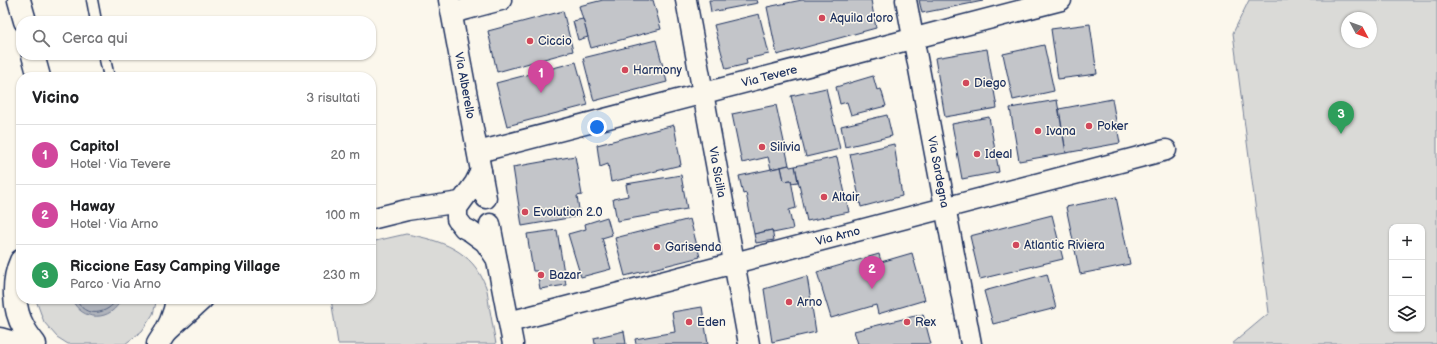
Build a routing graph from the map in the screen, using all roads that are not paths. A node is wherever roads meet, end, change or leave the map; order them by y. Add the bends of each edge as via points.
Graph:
1 (19, 0) edge
2 (92, 0) edge
3 (500, 0) edge
4 (686, 0) edge
5 (906, 0) edge
6 (1061, 0) edge
7 (451, 6) edge
8 (24, 16) edge
9 (95, 16) edge
10 (913, 38) junction
11 (34, 60) edge
12 (105, 60) edge
13 (38, 72) edge
14 (108, 72) edge
15 (704, 94) junction
16 (1166, 150) dead end
17 (479, 162) junction
18 (486, 198) junction
19 (463, 200) junction
20 (945, 207) junction
21 (407, 210) junction
22 (376, 218) edge
23 (490, 224) junction
24 (467, 230) junction
25 (498, 260) junction
26 (734, 263) junction
27 (16, 265) edge
28 (0, 277) edge
29 (16, 280) edge
30 (176, 304) edge
31 (198, 304) edge
32 (509, 322) junction
33 (162, 338) edge
34 (0, 339) edge
35 (18, 344) edge
36 (35, 344) edge
37 (513, 344) edge
38 (749, 344) edge
39 (971, 344) edge

1 - 8 street
2 - 9 lane
3 - 7 street
4 - 15 street, Via Sicilia
5 - 10 street, Via Sardegna
6 - 10 street, Via Tevere
7 - 17 street, Via Alberello
10 - 15 street, Via Tevere
10 - 20 street, Via Sardegna
11 - 13 street
12 - 14 lane
15 - 17 street, Via Tevere
15 - 26 street, Via Sicilia
16 - 20 street, Via Arno
17 - 18 street, Via Alberello
17 - 19 street
18 - 19 street via 476,195
18 - 23 street, Via Alberello via 494,214
19 - 21 street
19 - 24 street via 456,213 460,224
20 - 26 street, Via Arno
20 - 39 street, Via Sardegna
21 - 22 street
21 - 24 street via 436,217
23 - 24 street via 481,231
23 - 25 street, Via Alberello
24 - 25 street, Via Alberello via 485,242
25 - 32 street, Via Alberello
26 - 32 street, Via Arno
26 - 38 street, Via Sicilia
27 - 28 street
29 - 36 street via 16,306 23,327
30 - 33 street via 175,313
31 - 33 street
32 - 37 street, Via Alberello
34 - 35 street

